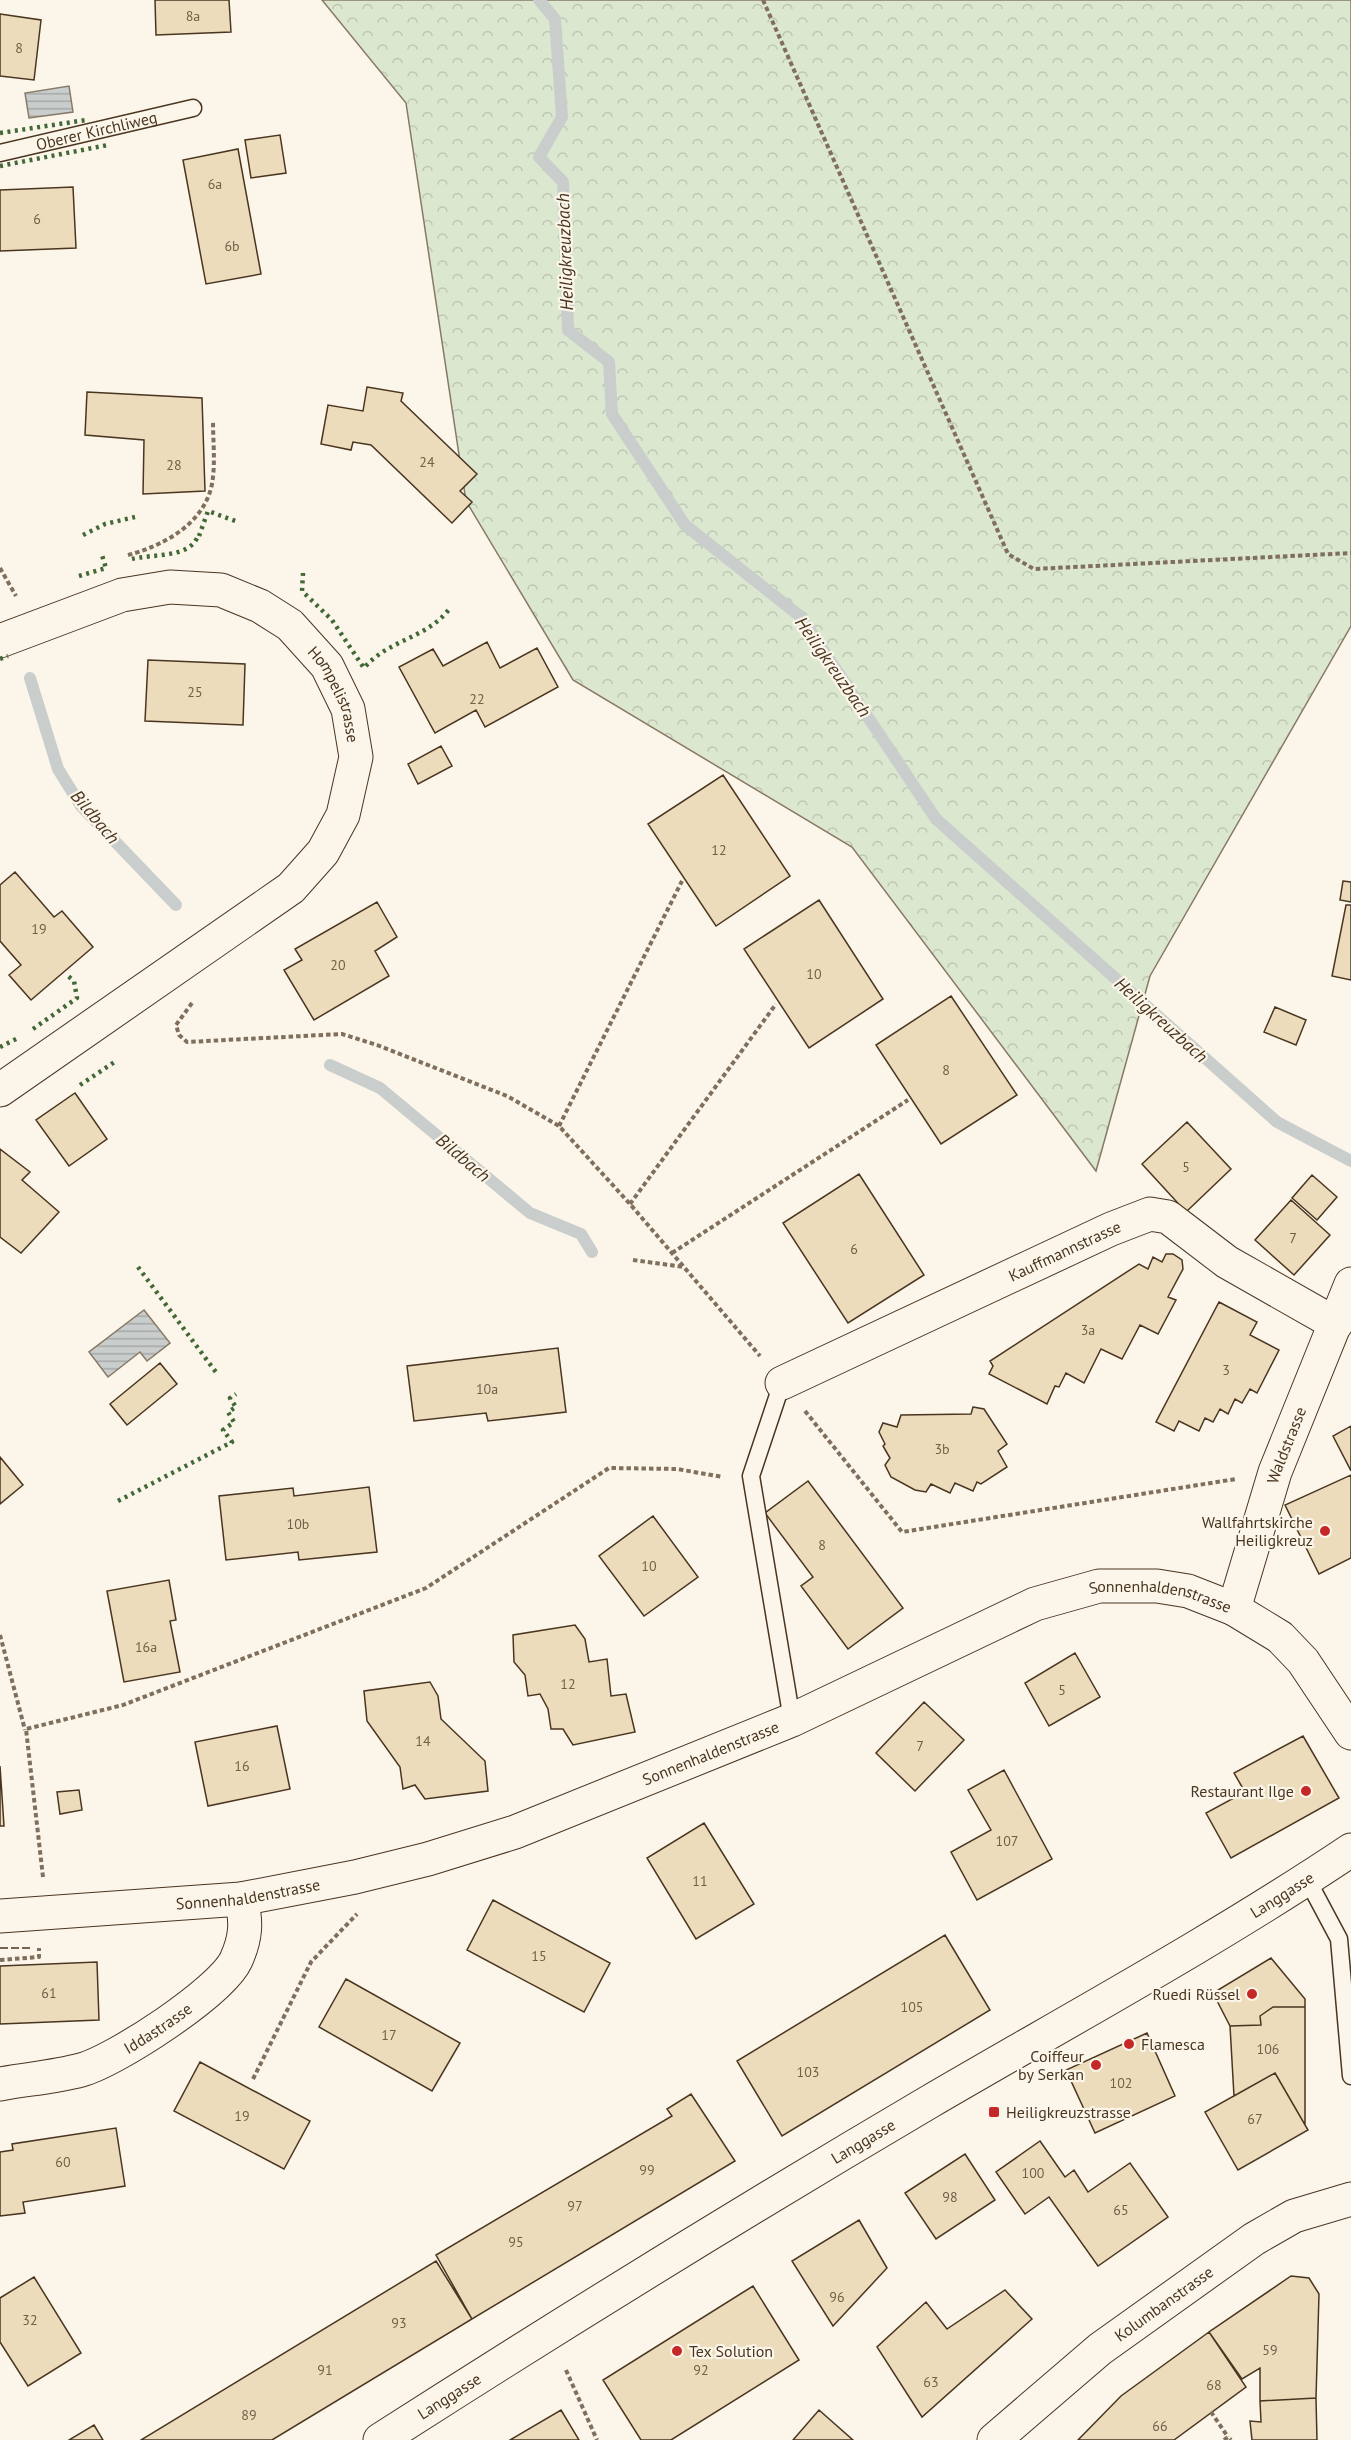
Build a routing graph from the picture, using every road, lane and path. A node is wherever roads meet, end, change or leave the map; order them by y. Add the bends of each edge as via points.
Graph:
1 (763, 0) edge
2 (193, 108) dead end
3 (0, 153) edge
4 (213, 421) dead end
5 (1351, 553) edge
6 (123, 556) dead end
7 (0, 568) edge
8 (17, 598) dead end
9 (0, 641) edge
10 (682, 881) dead end
11 (201, 995) dead end
12 (776, 1004) dead end
13 (0, 1090) edge
14 (908, 1100) dead end
15 (559, 1126) junction
16 (630, 1204) junction
17 (672, 1252) junction
18 (633, 1260) dead end
19 (685, 1267) junction
20 (1351, 1284) edge
21 (1336, 1324) junction
22 (782, 1383) junction
23 (1275, 1472) junction
24 (750, 1476) junction
25 (1234, 1609) junction
26 (0, 1635) edge
27 (792, 1720) junction
28 (26, 1731) junction
29 (1351, 1733) edge
30 (1351, 1850) edge
31 (1307, 1879) junction
32 (241, 1899) junction
33 (361, 1910) dead end
34 (0, 1916) edge
35 (43, 1928) junction
36 (0, 1960) edge
37 (1351, 2076) edge
38 (253, 2079) dead end
39 (0, 2084) edge
40 (1351, 2199) edge
41 (566, 2370) dead end
42 (1211, 2412) dead end
43 (1228, 2439) edge
44 (380, 2440) edge
45 (597, 2440) edge
46 (994, 2440) edge

1 - 5 path via 1008,554 1034,569
2 - 3 lane, Oberer Kirchliweg
4 - 6 path via 213,479 208,497 175,537
7 - 8 path
9 - 13 street, Hompelistrasse via 122,595 170,587 221,590 260,606 290,625 327,666 348,708 356,757 343,815 323,852 291,888
10 - 15 path
11 - 15 path via 176,1025 187,1042 342,1034 507,1096
12 - 16 path
14 - 17 path
15 - 16 path
16 - 17 path
17 - 19 path
18 - 19 path
19 - 22 path
20 - 21 street, Waldstrasse
21 - 22 street, Kauffmannstrasse via 1227,1262 1167,1217 1150,1214
21 - 23 street, Waldstrasse
22 - 23 path via 902,1532
22 - 24 lane
23 - 25 street, Waldstrasse
24 - 27 lane
24 - 28 path via 728,1478 677,1469 609,1468 426,1588 123,1705
25 - 27 street, Sonnenhaldenstrasse via 1188,1591 1157,1586 1109,1586 1071,1592 1035,1604
25 - 29 street, Sonnenhaldenstrasse via 1280,1637 1303,1661
26 - 28 path
27 - 32 street, Sonnenhaldenstrasse via 515,1832 397,1867
28 - 35 path
30 - 31 street, Langgasse
31 - 37 lane via 1339,1939
31 - 44 street, Langgasse via 698,2240
32 - 35 street, Sonnenhaldenstrasse
32 - 39 street, Iddastrasse via 247,1923 235,1962 215,1985 161,2027 82,2070
33 - 38 path via 311,1962
34 - 35 street, Sonnenhaldenstrasse
35 - 36 path via 39,1957
40 - 46 street, Kolumbanstrasse via 1294,2216 1254,2239 1100,2349
41 - 45 path
42 - 43 path

